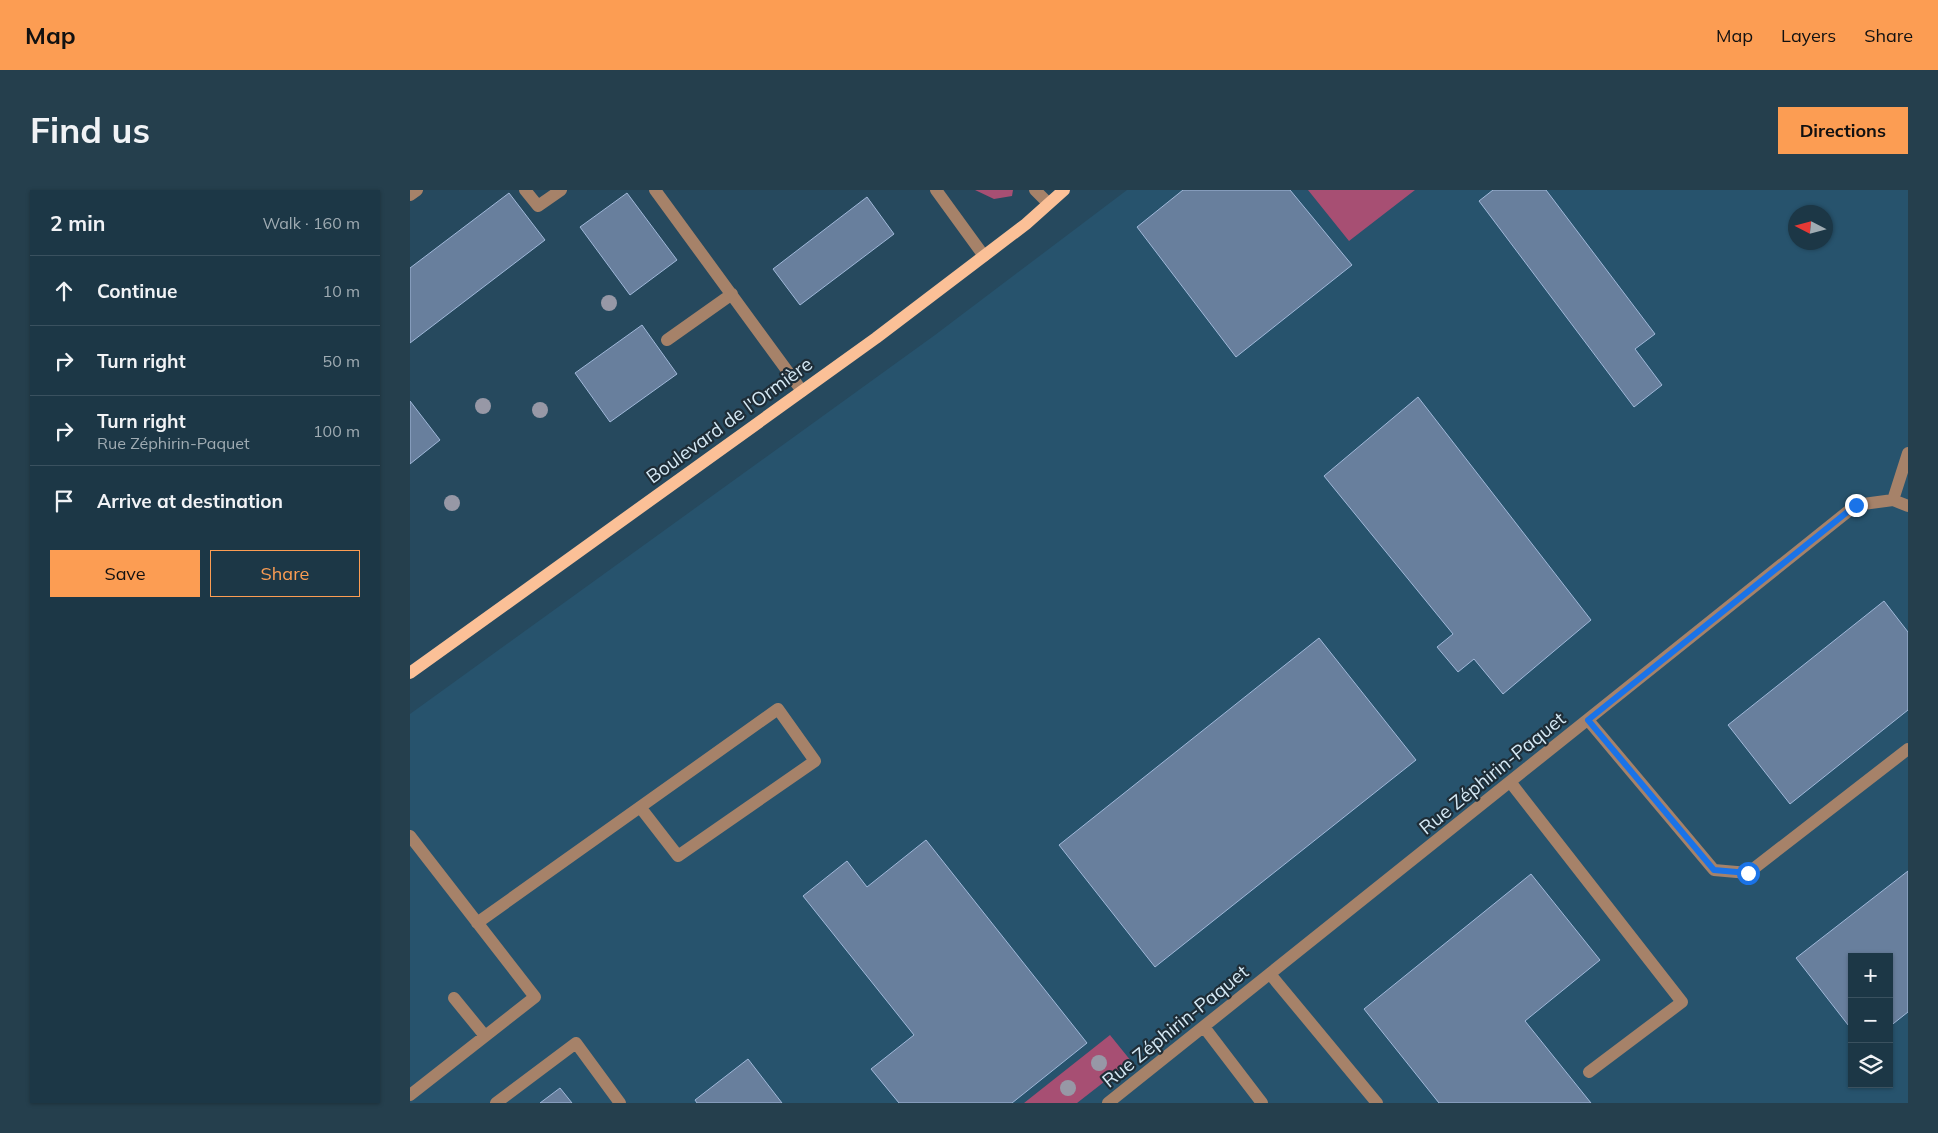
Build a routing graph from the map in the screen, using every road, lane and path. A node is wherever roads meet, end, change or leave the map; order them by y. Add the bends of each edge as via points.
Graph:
1 (417, 190) edge
2 (525, 190) edge
3 (562, 190) edge
4 (655, 190) edge
5 (936, 190) edge
6 (1035, 190) edge
7 (1064, 190) edge
8 (410, 195) edge
9 (1048, 204) junction
10 (984, 256) junction
11 (732, 294) junction
12 (667, 340) dead end
13 (802, 391) junction
14 (1908, 453) edge
15 (1893, 500) junction
16 (1908, 506) edge
17 (412, 668) edge
18 (1588, 720) junction
19 (1908, 749) edge
20 (1510, 783) junction
21 (640, 807) junction
22 (410, 836) edge
23 (477, 922) junction
24 (1270, 974) junction
25 (454, 998) dead end
26 (1204, 1027) junction
27 (484, 1036) junction
28 (1589, 1072) dead end
29 (410, 1095) edge
30 (496, 1103) edge
31 (620, 1103) edge
32 (1108, 1103) edge
33 (1262, 1103) edge
34 (1377, 1103) edge

1 - 8 street
2 - 3 street via 538,206
4 - 11 street
5 - 10 street
6 - 9 street
7 - 9 main road, Boulevard de l'Ormière
9 - 10 main road, Boulevard de l'Ormière
10 - 13 main road, Boulevard de l'Ormière
11 - 12 street
11 - 13 street
13 - 17 main road, Boulevard de l'Ormière
14 - 15 street
15 - 16 street, Rue Zéphirin-Paquet
15 - 18 street, Rue Zéphirin-Paquet via 1856,505
18 - 19 street via 1714,870 1748,873
18 - 20 street, Rue Zéphirin-Paquet
20 - 24 street, Rue Zéphirin-Paquet
20 - 28 street via 1682,1002
21 - 21 street via 778,709 815,761 678,856
21 - 23 street
22 - 23 street
23 - 27 street via 535,997
24 - 26 street, Rue Zéphirin-Paquet
24 - 34 street
25 - 27 street
26 - 32 street, Rue Zéphirin-Paquet
26 - 33 street
27 - 29 street
30 - 31 street via 576,1043

